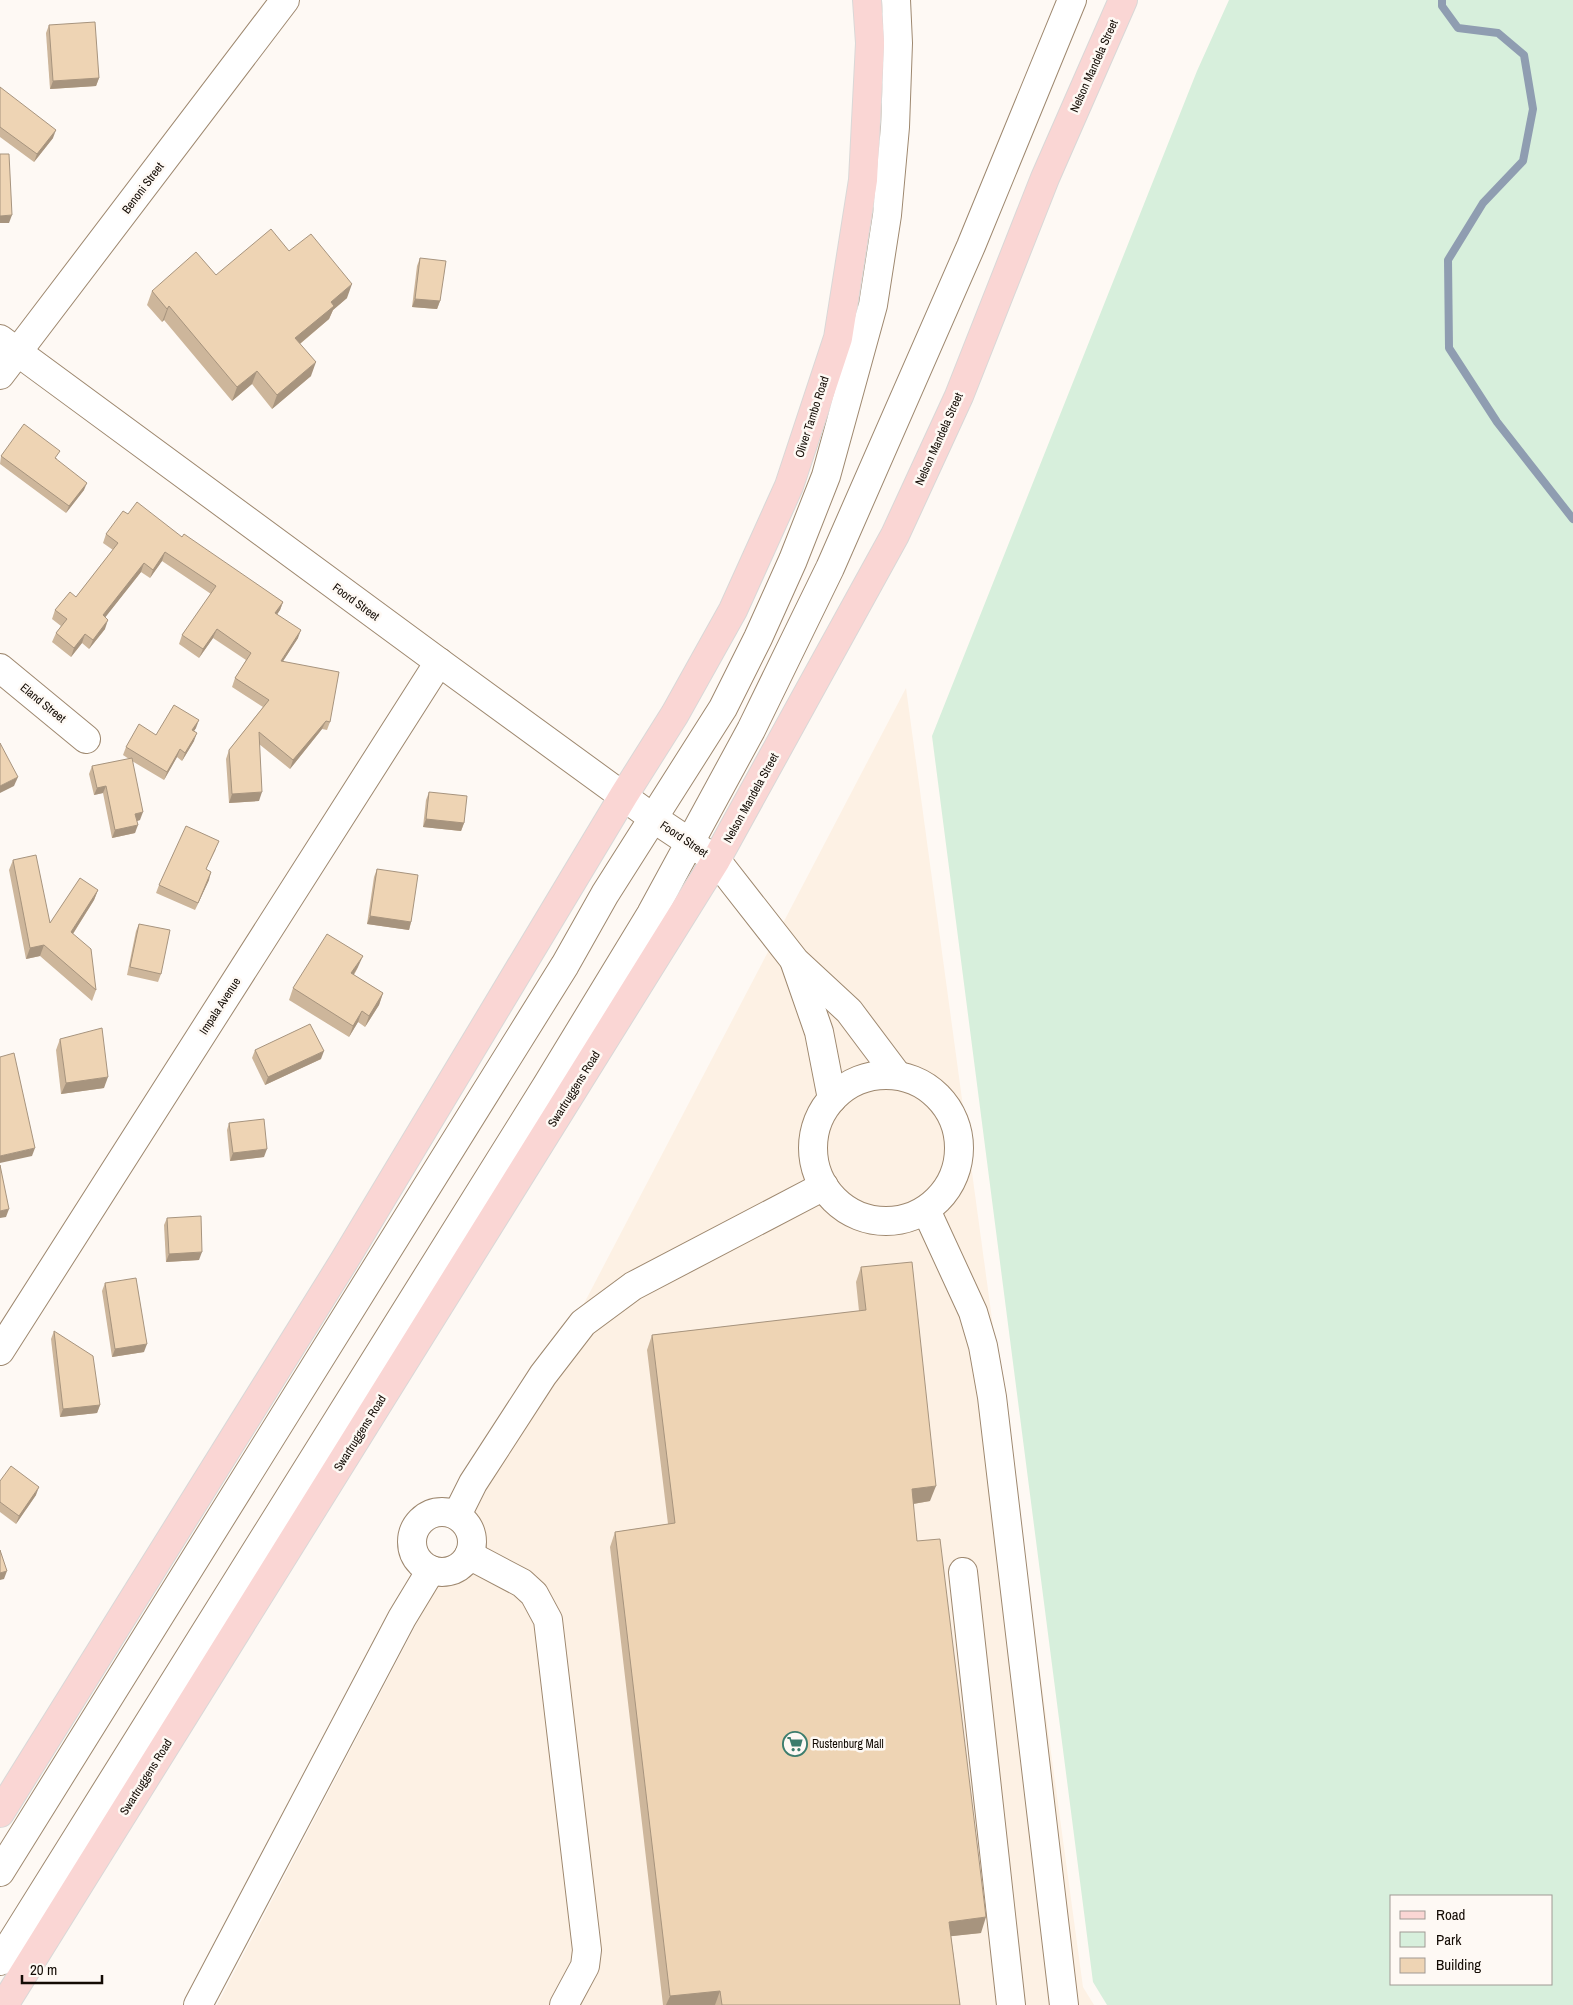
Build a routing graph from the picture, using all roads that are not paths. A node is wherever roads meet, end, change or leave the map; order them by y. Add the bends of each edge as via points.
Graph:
1 (285, 0) edge
2 (867, 0) edge
3 (896, 0) edge
4 (1072, 0) edge
5 (1123, 0) edge
6 (9, 346) edge
7 (0, 375) edge
8 (439, 662) junction
9 (0, 668) edge
10 (86, 739) dead end
11 (624, 795) junction
12 (653, 818) junction
13 (690, 842) junction
14 (716, 860) junction
15 (795, 961) junction
16 (897, 1075) junction
17 (832, 1099) junction
18 (824, 1186) junction
19 (926, 1210) junction
20 (1, 1345) edge
21 (458, 1515) junction
22 (469, 1555) junction
23 (431, 1570) junction
24 (963, 1572) dead end
25 (0, 1813) edge
26 (0, 1872) edge
27 (0, 1961) edge
28 (4, 2005) edge
29 (198, 2005) edge
30 (564, 2005) edge
31 (1011, 2005) edge
32 (1064, 2005) edge

1 - 6 street, Benoni Street
2 - 11 main road, Oliver Tambo Road via 870,43 863,180 838,338 789,486 733,610 675,714
3 - 12 street via 895,126 887,215 873,304 826,476 793,560 723,708
4 - 13 street via 971,246 830,568 751,730
5 - 14 main road, Nelson Mandela Street via 1045,178 959,396 895,536
6 - 7 street, Benoni Street
6 - 8 street, Foord Street
8 - 11 street, Foord Street
8 - 20 street, Impala Avenue
9 - 10 street, Eland Street
11 - 12 street, Foord Street
11 - 25 main road via 344,1261
12 - 13 street, Foord Street
12 - 26 street via 560,974
13 - 14 street, Foord Street
13 - 27 street via 652,914 547,1085
14 - 15 street, Foord Street
14 - 28 main road, Swartruggens Road
15 - 16 street via 849,1011
15 - 17 street via 819,1032
16 - 17 street via 872,1076 850,1084
16 - 19 street via 921,1083 941,1099 954,1120 960,1145 956,1170 944,1193
17 - 18 street via 819,1118 813,1141 815,1164
18 - 19 street via 839,1204 859,1216 882,1221 904,1219
18 - 21 street via 633,1286 583,1323 543,1375 473,1484
19 - 32 street via 973,1312 992,1397
21 - 22 street via 470,1530
21 - 23 street via 438,1511 421,1519 415,1527 412,1547 419,1561
22 - 23 street via 451,1571
22 - 30 street via 522,1583 534,1594 548,1620 586,1950 584,1966
23 - 29 street via 402,1618
24 - 31 street

